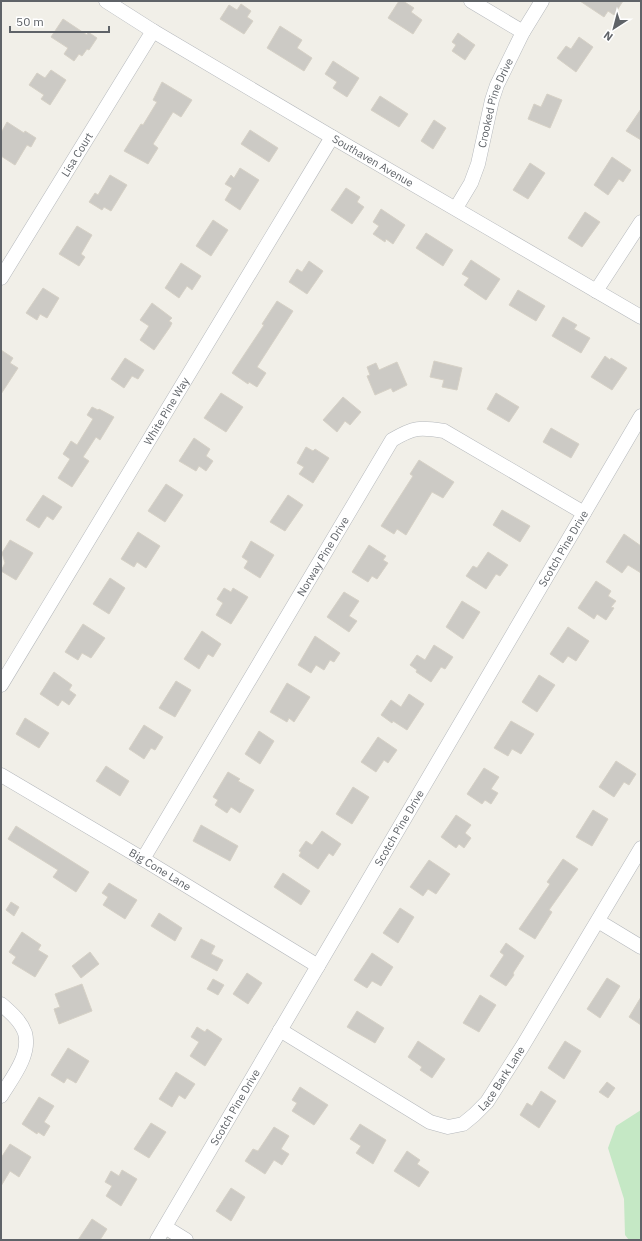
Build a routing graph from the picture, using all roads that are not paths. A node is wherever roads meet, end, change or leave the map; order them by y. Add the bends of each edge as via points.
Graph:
1 (106, 1) edge
2 (471, 1) edge
3 (542, 1) edge
4 (154, 31) junction
5 (523, 32) junction
6 (332, 137) junction
7 (456, 208) junction
8 (641, 222) edge
9 (1, 278) edge
10 (596, 291) junction
11 (641, 317) edge
12 (641, 416) edge
13 (584, 513) junction
14 (1, 685) edge
15 (1, 775) edge
16 (641, 848) edge
17 (143, 859) junction
18 (598, 921) junction
19 (641, 947) edge
20 (318, 966) junction
21 (1, 1004) edge
22 (280, 1030) junction
23 (1, 1096) edge
24 (165, 1227) junction
25 (157, 1240) edge
26 (186, 1240) edge

1 - 4 street, Southaven Avenue
2 - 5 street
3 - 5 street, Crooked Pine Drive
4 - 6 street, Southaven Avenue
4 - 9 street, Lisa Court
5 - 7 street, Crooked Pine Drive via 497,84 478,164 471,183
6 - 7 street, Southaven Avenue
6 - 14 street, White Pine Way
7 - 10 street, Southaven Avenue
8 - 10 street
10 - 11 street, Southaven Avenue
12 - 13 street, Scotch Pine Drive
13 - 17 street, Norway Pine Drive via 444,431 424,427 407,431 392,440
13 - 20 street, Scotch Pine Drive
15 - 17 street, Big Cone Lane
16 - 18 street, Lace Bark Lane
17 - 20 street, Big Cone Lane
18 - 19 street
18 - 22 street, Lace Bark Lane via 487,1102 463,1124 448,1127 430,1122
20 - 22 street, Scotch Pine Drive
21 - 23 street via 16,1018 25,1033 26,1049
22 - 24 street, Scotch Pine Drive
24 - 25 street, Scotch Pine Drive
24 - 26 street

